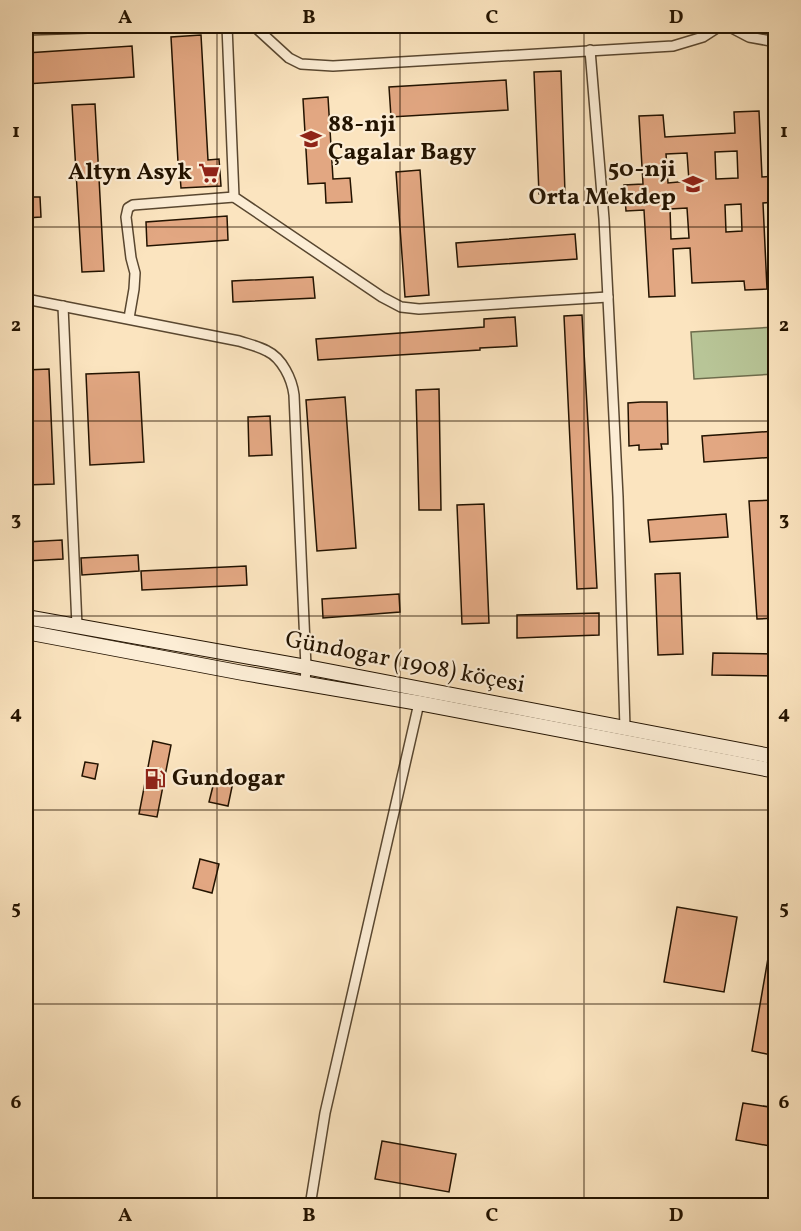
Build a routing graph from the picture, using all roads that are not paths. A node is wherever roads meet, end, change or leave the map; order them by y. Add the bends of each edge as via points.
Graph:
1 (150, 26) edge
2 (227, 26) edge
3 (254, 26) edge
4 (720, 26) edge
5 (728, 26) edge
6 (50, 27) edge
7 (26, 30) edge
8 (776, 42) edge
9 (590, 50) junction
10 (234, 197) junction
11 (608, 297) junction
12 (26, 299) edge
13 (63, 306) junction
14 (129, 318) junction
15 (26, 617) edge
16 (77, 626) junction
17 (26, 632) edge
18 (306, 667) junction
19 (305, 684) junction
20 (419, 703) junction
21 (624, 735) junction
22 (776, 757) edge
23 (776, 771) edge
24 (310, 1206) edge

1 - 6 street
2 - 10 street
3 - 9 street via 289,58 317,66
4 - 9 street via 703,37 673,46
5 - 8 street via 749,37
6 - 7 street
9 - 11 street
10 - 11 street via 401,307
10 - 14 street via 128,208 126,218 135,273
11 - 21 street
12 - 13 street
13 - 14 street
13 - 16 street
14 - 18 street via 239,341 268,351 282,364 294,395
15 - 16 main road, Gündogar (1908) köçesi
16 - 18 main road, Gündogar (1908) köçesi
17 - 19 main road, Gündogar (1908) köçesi
18 - 19 street
18 - 21 main road, Gündogar (1908) köçesi
19 - 20 main road, Gündogar (1908) köçesi
20 - 21 main road, Gündogar (1908) köçesi
20 - 24 street via 325,1113
21 - 22 main road, Gündogar (1908) köçesi
21 - 23 main road, Gündogar (1908) köçesi

